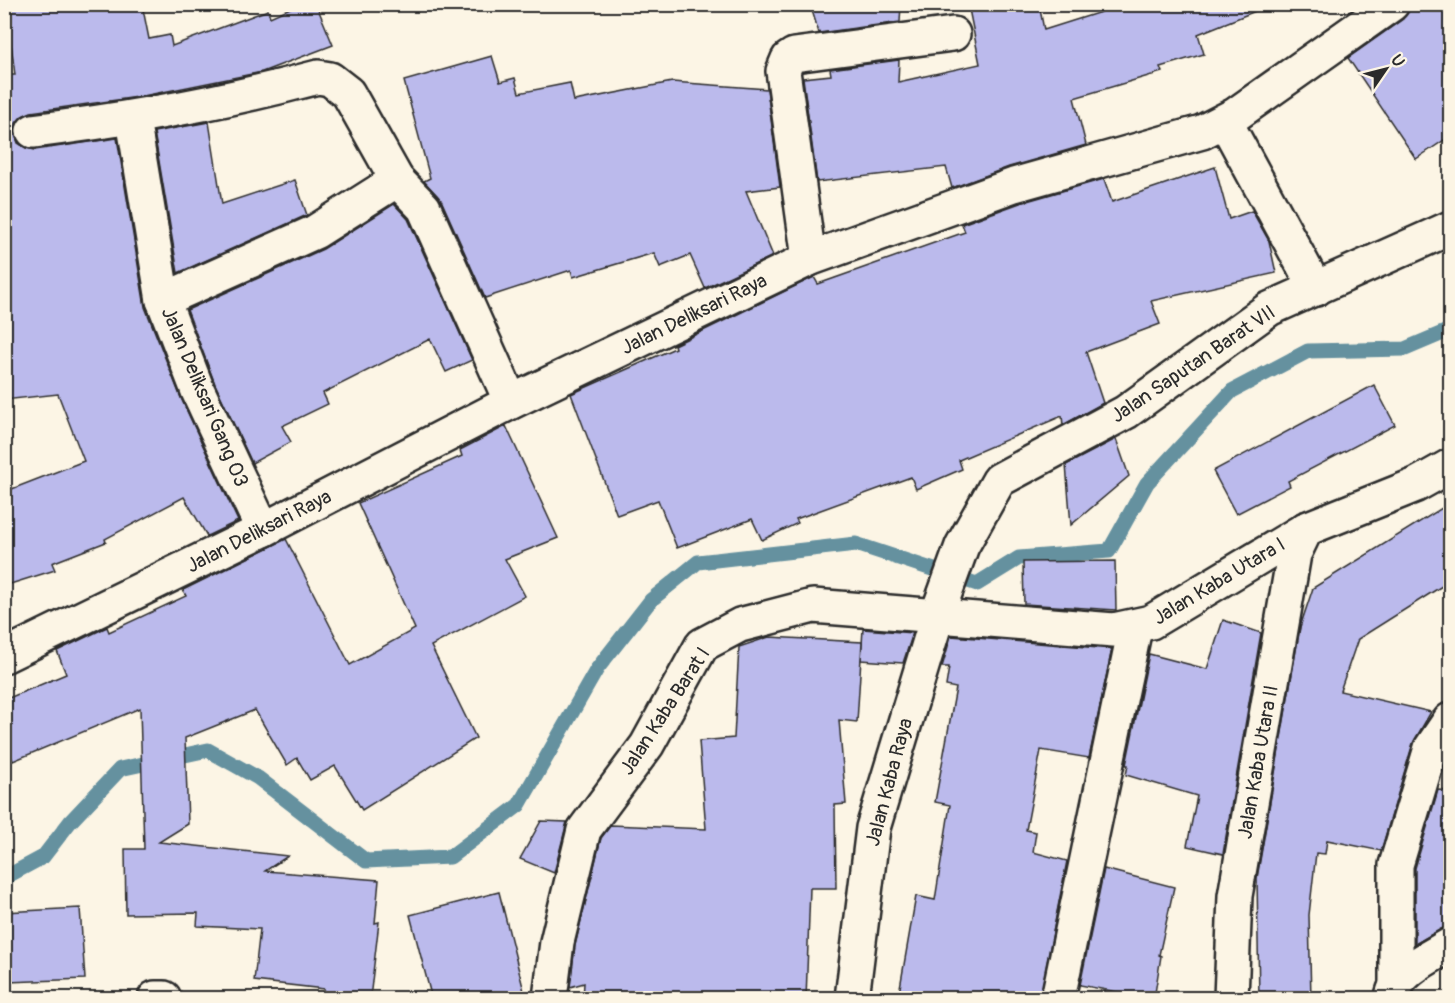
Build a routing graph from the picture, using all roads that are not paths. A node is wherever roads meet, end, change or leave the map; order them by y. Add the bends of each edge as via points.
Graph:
1 (1392, 4) edge
2 (953, 34) dead end
3 (133, 119) junction
4 (1225, 121) junction
5 (33, 131) dead end
6 (397, 180) junction
7 (1450, 228) edge
8 (809, 259) junction
9 (1316, 289) junction
10 (164, 300) junction
11 (511, 402) junction
12 (1450, 466) edge
13 (1306, 529) junction
14 (263, 530) junction
15 (939, 611) junction
16 (1135, 628) junction
17 (4, 656) edge
18 (1450, 720) edge
19 (1450, 945) edge
20 (1394, 991) edge
21 (154, 999) edge
22 (164, 999) edge
23 (550, 999) edge
24 (852, 999) edge
25 (1058, 999) edge
26 (1231, 999) edge

1 - 4 street, Jalan Deliksari Raya
2 - 8 street via 788,59 783,71
3 - 5 street
3 - 6 street via 234,100 318,77 330,79 348,93
3 - 10 street, Jalan Deliksari Gang 03
4 - 8 street, Jalan Deliksari Raya via 1202,132 1014,184
4 - 9 street
6 - 10 street via 315,232
6 - 11 street via 424,208
7 - 9 street, Jalan Saputan Barat VII
8 - 11 street, Jalan Deliksari Raya
9 - 15 street, Jalan Saputan Barat VII via 1269,309 1126,412 999,480 962,546
10 - 14 street, Jalan Deliksari Gang 03 via 198,391
11 - 14 street, Jalan Deliksari Raya
12 - 13 street, Jalan Kaba Utara I via 1416,485
13 - 16 street, Jalan Kaba Utara I
13 - 26 street, Jalan Kaba Utara II via 1294,554 1235,896
14 - 17 street, Jalan Deliksari Raya
15 - 16 street, Jalan Kaba Utara I via 1114,630
15 - 23 street, Jalan Kaba Barat I via 813,606 740,625 702,645 646,745 584,830 557,942
15 - 24 street, Jalan Kaba Raya via 873,828
16 - 25 street
18 - 20 street via 1431,748 1396,865
19 - 20 street via 1423,960
21 - 22 street

